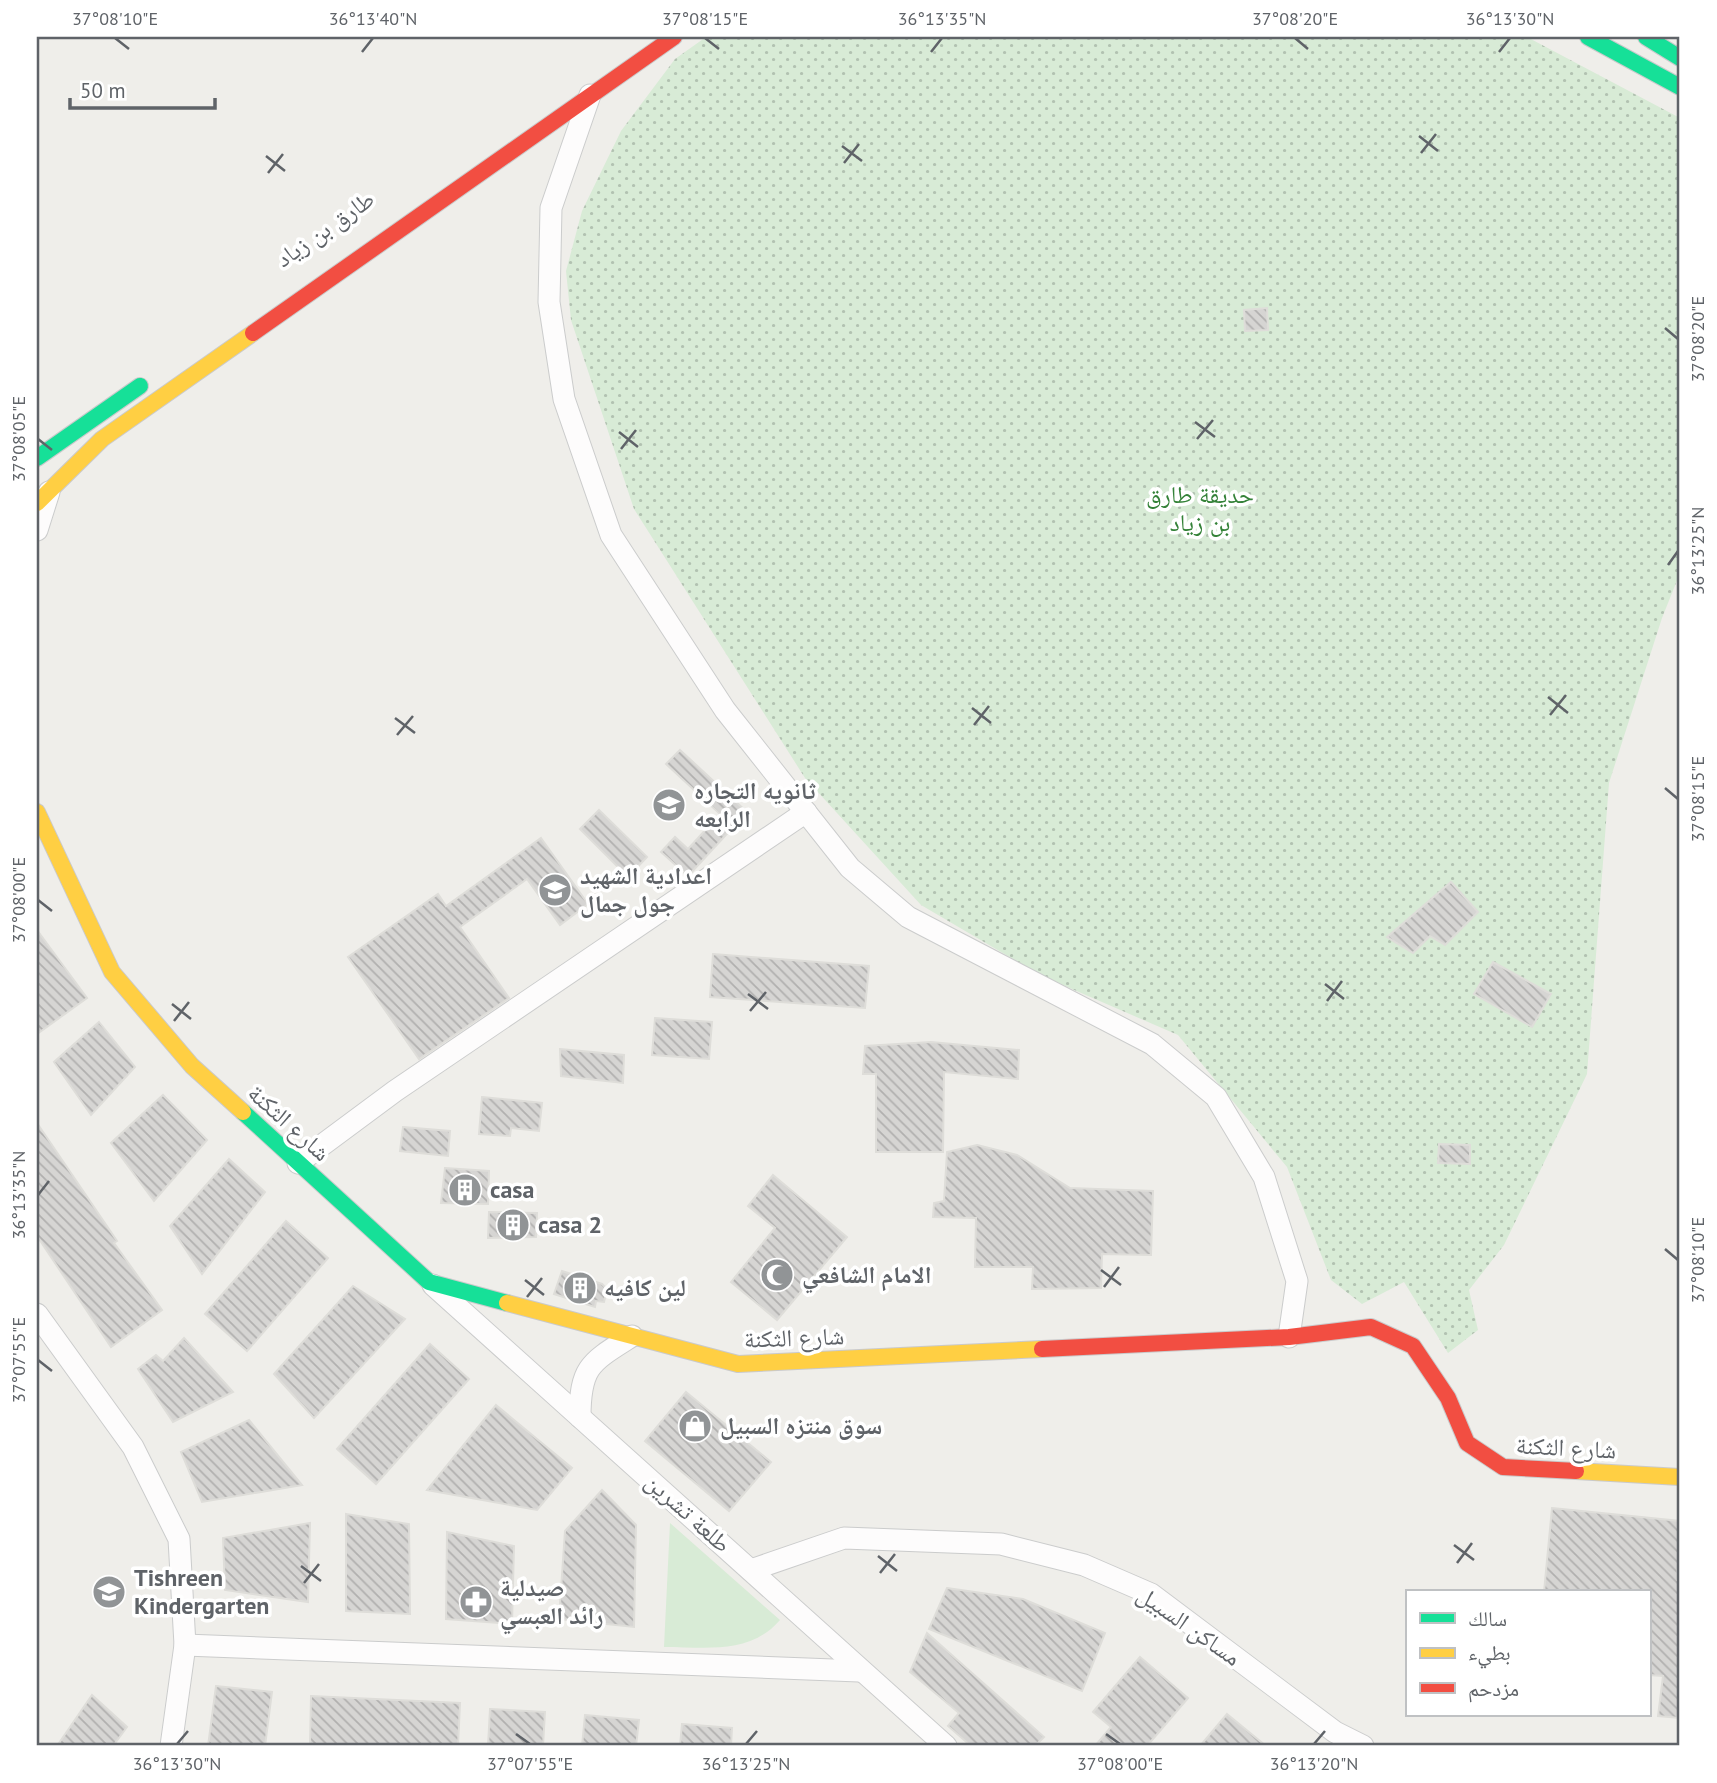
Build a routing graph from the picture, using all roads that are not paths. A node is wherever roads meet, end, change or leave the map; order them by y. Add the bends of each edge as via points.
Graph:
1 (674, 37) edge
2 (1588, 37) edge
3 (1646, 37) edge
4 (1680, 58) edge
5 (1680, 87) edge
6 (591, 94) junction
7 (151, 378) dead end
8 (37, 458) edge
9 (43, 495) edge
10 (37, 530) edge
11 (37, 812) edge
12 (806, 812) junction
13 (298, 1163) junction
14 (429, 1282) junction
15 (37, 1314) edge
16 (632, 1336) junction
17 (1289, 1337) junction
18 (580, 1417) junction
19 (1680, 1477) edge
20 (751, 1570) junction
21 (185, 1645) junction
22 (859, 1671) junction
23 (171, 1746) edge
24 (946, 1746) edge
25 (1363, 1746) edge

1 - 6 street
2 - 5 street
3 - 4 street
6 - 9 street via 185,378 102,439
6 - 12 street via 551,208 549,302 564,399 611,535 725,710
7 - 8 street
9 - 10 street
11 - 13 street, شارع الثكنة via 112,972 192,1066
12 - 13 street via 407,1083
12 - 17 street via 850,868 908,917 1152,1044 1216,1097 1264,1177 1297,1281
13 - 14 street, شارع الثكنة
14 - 16 street, شارع الثكنة
14 - 18 street, طلعة تشرين
15 - 21 street via 133,1447 179,1539
16 - 17 street, شارع الثكنة via 738,1364
16 - 18 street via 588,1368 580,1385
17 - 19 street, شارع الثكنة via 1371,1327 1413,1346 1448,1398 1468,1443 1503,1467
18 - 20 street, طلعة تشرين
20 - 22 street, طلعة تشرين
20 - 25 street, مساكن السبيل via 844,1538 1001,1544 1084,1565 1151,1594 1335,1732
21 - 22 street
21 - 23 street
22 - 24 street, طلعة تشرين

